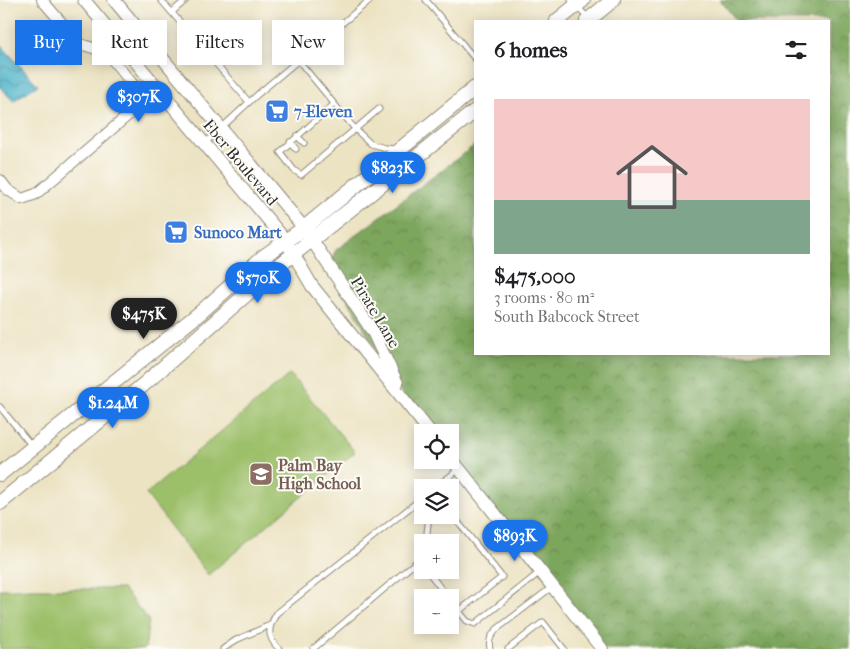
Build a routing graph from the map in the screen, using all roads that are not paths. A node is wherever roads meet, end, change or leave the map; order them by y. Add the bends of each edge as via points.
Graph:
1 (42, 0) edge
2 (84, 0) edge
3 (114, 0) edge
4 (161, 0) edge
5 (186, 0) edge
6 (370, 0) edge
7 (426, 0) edge
8 (613, 0) edge
9 (577, 2) edge
10 (172, 12) junction
11 (558, 20) edge
12 (587, 20) edge
13 (589, 20) edge
14 (344, 22) edge
15 (474, 58) edge
16 (292, 65) edge
17 (302, 65) edge
18 (159, 89) junction
19 (474, 89) edge
20 (146, 100) junction
21 (249, 102) junction
22 (334, 104) junction
23 (379, 108) dead end
24 (326, 112) junction
25 (474, 112) edge
26 (331, 118) dead end
27 (317, 119) junction
28 (322, 125) dead end
29 (309, 126) junction
30 (221, 128) junction
31 (356, 129) junction
32 (314, 132) dead end
33 (297, 136) junction
34 (290, 142) junction
35 (204, 143) junction
36 (304, 143) dead end
37 (296, 149) dead end
38 (400, 149) junction
39 (307, 162) dead end
40 (312, 167) junction
41 (0, 180) edge
42 (304, 228) junction
43 (286, 240) junction
44 (312, 241) junction
45 (294, 255) junction
46 (407, 403) junction
47 (0, 407) edge
48 (424, 424) edge
49 (32, 447) junction
50 (459, 469) joint
51 (0, 474) edge
52 (446, 479) edge
53 (0, 503) edge
54 (414, 504) edge
55 (459, 523) edge
56 (414, 564) edge
57 (541, 572) junction
58 (434, 579) edge
59 (552, 586) junction
60 (441, 589) edge
61 (459, 611) joint
62 (270, 625) junction
63 (223, 649) edge
64 (279, 649) edge
65 (313, 649) edge
66 (490, 649) edge
67 (508, 649) edge
68 (564, 649) edge
69 (602, 649) edge

1 - 20 street via 80,44 106,52
2 - 18 street, Eber Boulevard
3 - 30 street, Eber Boulevard
4 - 10 lane
5 - 10 lane
6 - 14 lane
7 - 15 lane
8 - 13 main road
9 - 11 main road
9 - 12 lane
10 - 21 lane
16 - 21 lane
17 - 22 lane
18 - 20 lane
18 - 35 street, Eber Boulevard
19 - 38 main road
20 - 41 street via 36,194 22,199
21 - 30 lane
22 - 24 lane
22 - 31 lane
23 - 31 lane
24 - 26 lane
24 - 27 lane
25 - 44 main road
27 - 28 lane
27 - 29 lane
29 - 32 lane
29 - 33 lane
30 - 35 lane
30 - 42 street, Eber Boulevard
31 - 38 lane via 371,144
31 - 40 lane via 317,158
33 - 34 lane
33 - 36 lane
34 - 37 lane
34 - 40 lane via 280,152 294,170 301,175
35 - 43 street, Eber Boulevard
38 - 42 main road
39 - 40 lane
42 - 43 main road
42 - 44 street, Eber Boulevard
43 - 45 street, Eber Boulevard
43 - 49 main road
44 - 45 main road
44 - 46 street, Pirate Lane via 373,332
45 - 46 street, Pirate Lane via 312,286
45 - 53 main road
46 - 48 street, Pirate Lane
47 - 49 lane
49 - 51 main road
50 - 52 lane
50 - 57 street
54 - 62 lane via 278,613
55 - 61 lane via 502,577
56 - 65 lane
57 - 59 street
57 - 61 lane via 475,624 467,621
58 - 60 lane
59 - 66 lane via 497,629 491,636
59 - 69 street
62 - 63 lane
62 - 64 lane via 270,636
67 - 68 lane via 543,622

